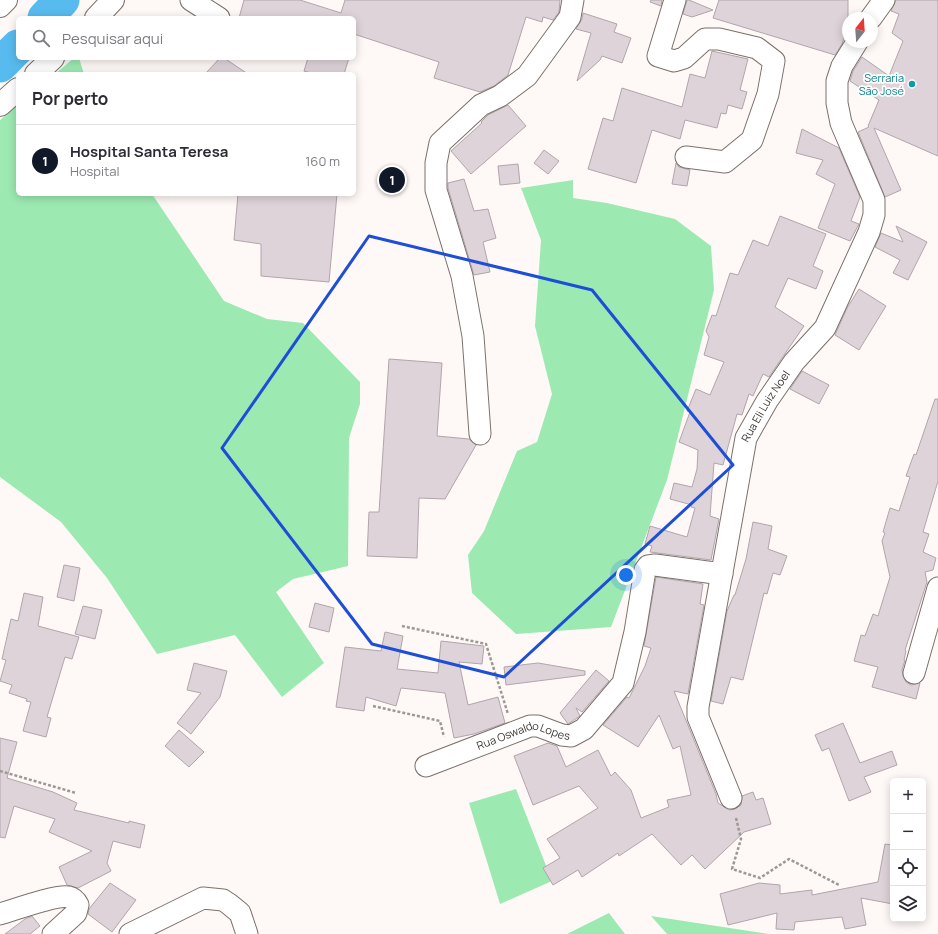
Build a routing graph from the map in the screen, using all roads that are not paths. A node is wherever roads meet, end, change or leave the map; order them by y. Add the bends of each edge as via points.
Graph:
1 (6, 0) edge
2 (113, 0) edge
3 (191, 0) edge
4 (573, 0) edge
5 (675, 0) edge
6 (884, 0) edge
7 (0, 6) edge
8 (875, 12) edge
9 (98, 16) edge
10 (216, 16) edge
11 (853, 48) edge
12 (51, 60) edge
13 (38, 72) edge
14 (16, 91) edge
15 (0, 105) edge
16 (686, 158) dead end
17 (480, 434) dead end
18 (722, 574) junction
19 (938, 588) edge
20 (914, 673) dead end
21 (426, 766) dead end
22 (731, 798) road end
23 (0, 914) edge
24 (53, 934) edge
25 (130, 934) edge
26 (247, 934) edge

1 - 7 main road
2 - 9 main road
3 - 10 street
4 - 17 street via 570,17 527,76 500,96 481,105 440,143 436,163 436,190 462,276 474,336
5 - 16 street via 658,56 674,61 684,58 705,39 719,39 757,48 774,61 768,94 752,140 725,162
6 - 8 street
11 - 18 street, Rua Eli Luiz Noel via 842,66 837,81 837,103 841,123 874,200 870,232 825,328 794,362 767,401 746,438
12 - 13 main road
14 - 15 main road
18 - 21 street, Rua Oswaldo Lopes via 655,564 648,566 645,570 635,632 623,683 584,730 571,736 530,726
18 - 22 street, Rua Eli Luiz Noel via 698,717
19 - 20 street
23 - 24 street via 56,898 74,898 78,905 76,913
25 - 26 street via 203,898 223,900 240,913

